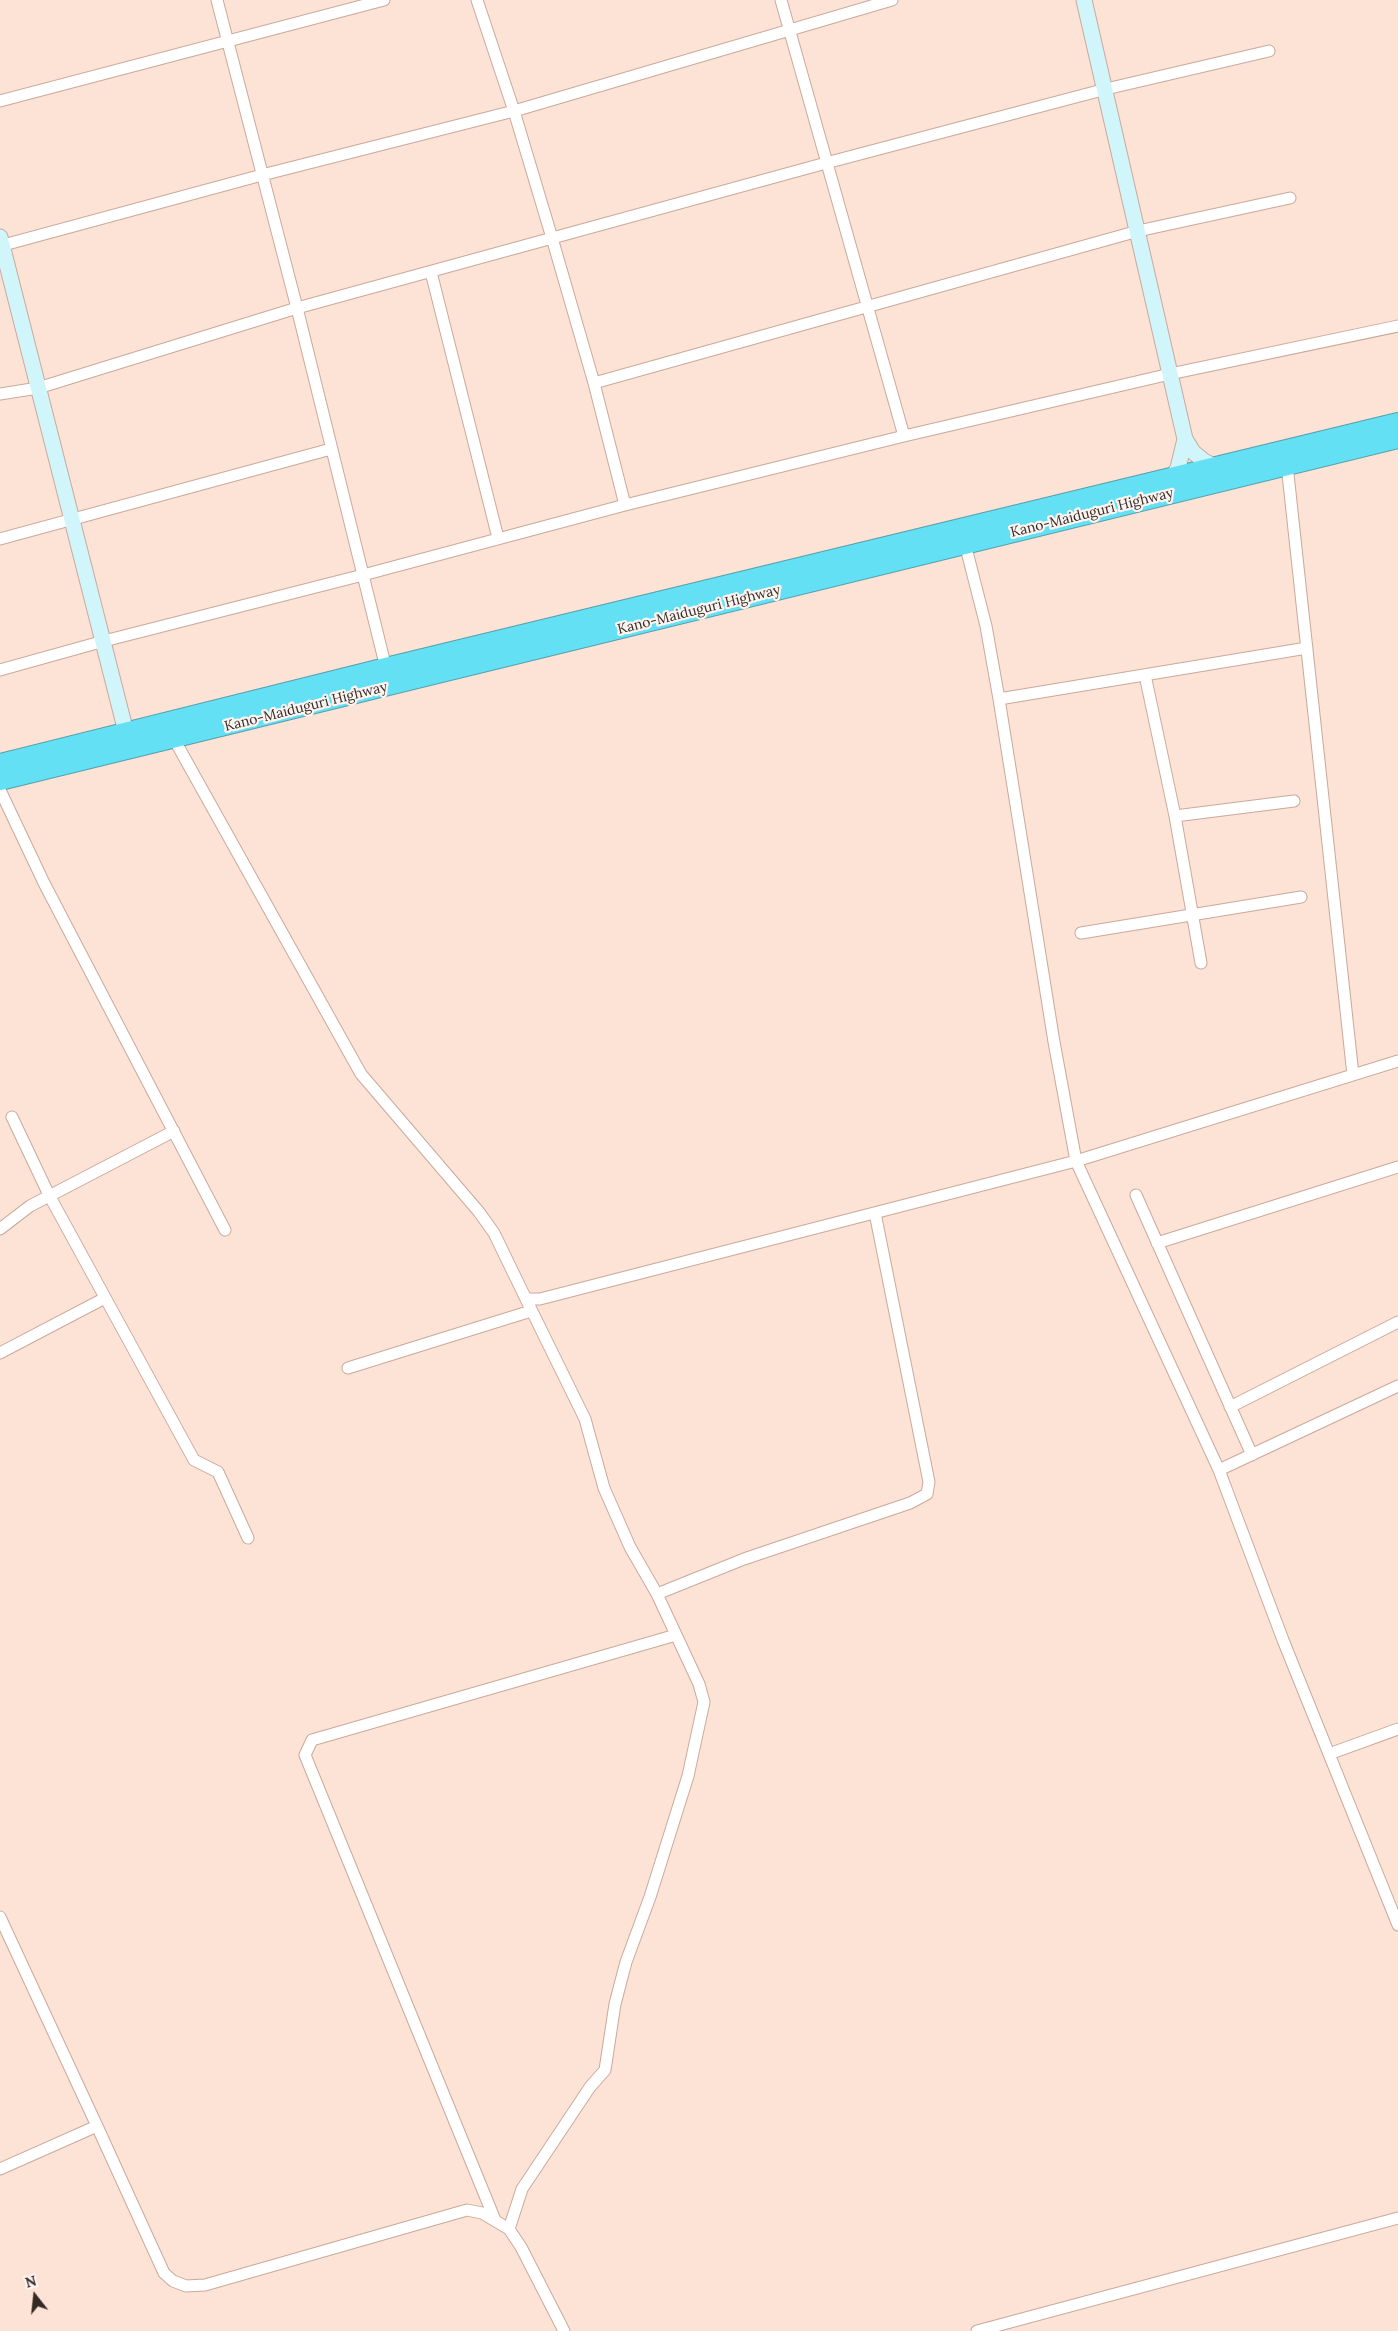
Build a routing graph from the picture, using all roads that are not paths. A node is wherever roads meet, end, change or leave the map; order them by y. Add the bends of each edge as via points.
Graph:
1 (217, 0) edge
2 (384, 0) edge
3 (477, 0) edge
4 (781, 0) edge
5 (892, 0) edge
6 (1084, 0) edge
7 (789, 30) junction
8 (228, 42) junction
9 (1269, 51) dead end
10 (1106, 89) junction
11 (0, 101) edge
12 (514, 111) junction
13 (826, 163) junction
14 (262, 175) junction
15 (1290, 198) dead end
16 (1138, 231) junction
17 (552, 238) junction
18 (1, 243) edge
19 (431, 272) junction
20 (867, 307) junction
21 (297, 308) junction
22 (1398, 326) edge
23 (1170, 374) junction
24 (594, 384) junction
25 (38, 388) junction
26 (0, 394) edge
27 (1398, 423) edge
28 (904, 436) junction
29 (1398, 438) edge
30 (1185, 439) junction
31 (331, 450) junction
32 (1288, 465) junction
33 (1218, 468) junction
34 (1171, 479) junction
35 (625, 505) junction
36 (72, 518) junction
37 (964, 537) junction
38 (498, 538) junction
39 (0, 539) edge
40 (363, 575) junction
41 (104, 641) junction
42 (1307, 648) junction
43 (0, 670) edge
44 (1145, 675) junction
45 (388, 677) junction
46 (999, 699) junction
47 (126, 732) junction
48 (174, 739) junction
49 (0, 764) edge
50 (0, 780) edge
51 (0, 790) edge
52 (1294, 801) dead end
53 (1175, 816) junction
54 (1301, 897) dead end
55 (1192, 915) junction
56 (1082, 933) dead end
57 (1200, 963) dead end
58 (1398, 1061) edge
59 (1353, 1075) junction
60 (12, 1117) dead end
61 (174, 1130) junction
62 (1076, 1161) junction
63 (1398, 1166) edge
64 (49, 1195) junction
65 (1136, 1195) dead end
66 (875, 1213) junction
67 (0, 1229) edge
68 (226, 1230) dead end
69 (1157, 1244) junction
70 (105, 1298) junction
71 (526, 1298) junction
72 (531, 1311) junction
73 (1398, 1322) edge
74 (0, 1353) edge
75 (348, 1368) dead end
76 (1398, 1386) edge
77 (1230, 1407) junction
78 (1252, 1455) junction
79 (1219, 1470) junction
80 (248, 1538) dead end
81 (657, 1594) junction
82 (676, 1635) junction
83 (1398, 1729) edge
84 (1329, 1754) junction
85 (0, 1917) edge
86 (1398, 1925) edge
87 (97, 2126) junction
88 (0, 2169) edge
89 (1398, 2218) edge
90 (495, 2220) junction
91 (508, 2229) junction
92 (564, 2331) edge
93 (977, 2331) edge

1 - 8 street
2 - 8 street
3 - 12 street
4 - 7 street
5 - 7 street
6 - 10 street
7 - 12 street
7 - 13 street
8 - 11 street
8 - 14 street
9 - 10 street
10 - 13 street
10 - 16 street
12 - 14 street
12 - 17 street
13 - 17 street
13 - 20 street
14 - 18 street
14 - 21 street
15 - 16 street
16 - 20 street
16 - 23 street
17 - 19 street
17 - 24 street
18 - 25 street
19 - 21 street
19 - 38 street
20 - 24 street
20 - 28 street
21 - 25 street
21 - 31 street
22 - 23 street
23 - 28 street
23 - 30 street
24 - 35 street
25 - 26 street
25 - 36 street
27 - 33 highway, Kano-Maiduguri Highway
28 - 35 street
29 - 32 highway, Kano-Maiduguri Highway
30 - 33 street via 1193,452
30 - 34 street via 1182,457
31 - 36 street
31 - 40 street
32 - 37 highway, Kano-Maiduguri Highway
32 - 42 street
33 - 34 highway, Kano-Maiduguri Highway
34 - 37 highway, Kano-Maiduguri Highway
35 - 38 street
36 - 39 street
36 - 41 street
37 - 45 highway, Kano-Maiduguri Highway
37 - 46 street via 986,626
38 - 40 street
40 - 41 street
40 - 45 street
41 - 43 street
41 - 47 street
42 - 44 street
42 - 59 street
44 - 46 street
44 - 53 street
45 - 47 highway, Kano-Maiduguri Highway
45 - 48 highway, Kano-Maiduguri Highway
46 - 62 street
47 - 49 highway, Kano-Maiduguri Highway
48 - 50 highway, Kano-Maiduguri Highway
48 - 71 street via 361,1074 479,1212 494,1233
51 - 61 street via 44,883
52 - 53 street
53 - 55 street
54 - 55 street
55 - 56 street
55 - 57 street
58 - 59 street
59 - 62 street
60 - 64 street
61 - 64 street
61 - 68 street
62 - 66 street
62 - 79 street
63 - 69 street
64 - 67 street
64 - 70 street
65 - 69 street
66 - 71 street via 540,1299
66 - 81 street via 929,1482 927,1494 910,1503 744,1559
69 - 77 street
70 - 74 street
70 - 80 street via 194,1460 218,1472
71 - 72 street
72 - 75 street
72 - 81 street via 584,1419 604,1488 630,1547
73 - 77 street
76 - 78 street
77 - 78 street
78 - 79 street
79 - 84 street via 1282,1640
81 - 82 street
82 - 90 street via 312,1740 305,1755
82 - 91 street via 704,1702 688,1776 626,1962 615,2004 605,2070 522,2189
83 - 84 street
84 - 86 street
85 - 87 street
87 - 88 street
87 - 90 street via 164,2273 186,2286 205,2285 467,2210
89 - 93 street
90 - 91 street
91 - 92 street via 521,2247

